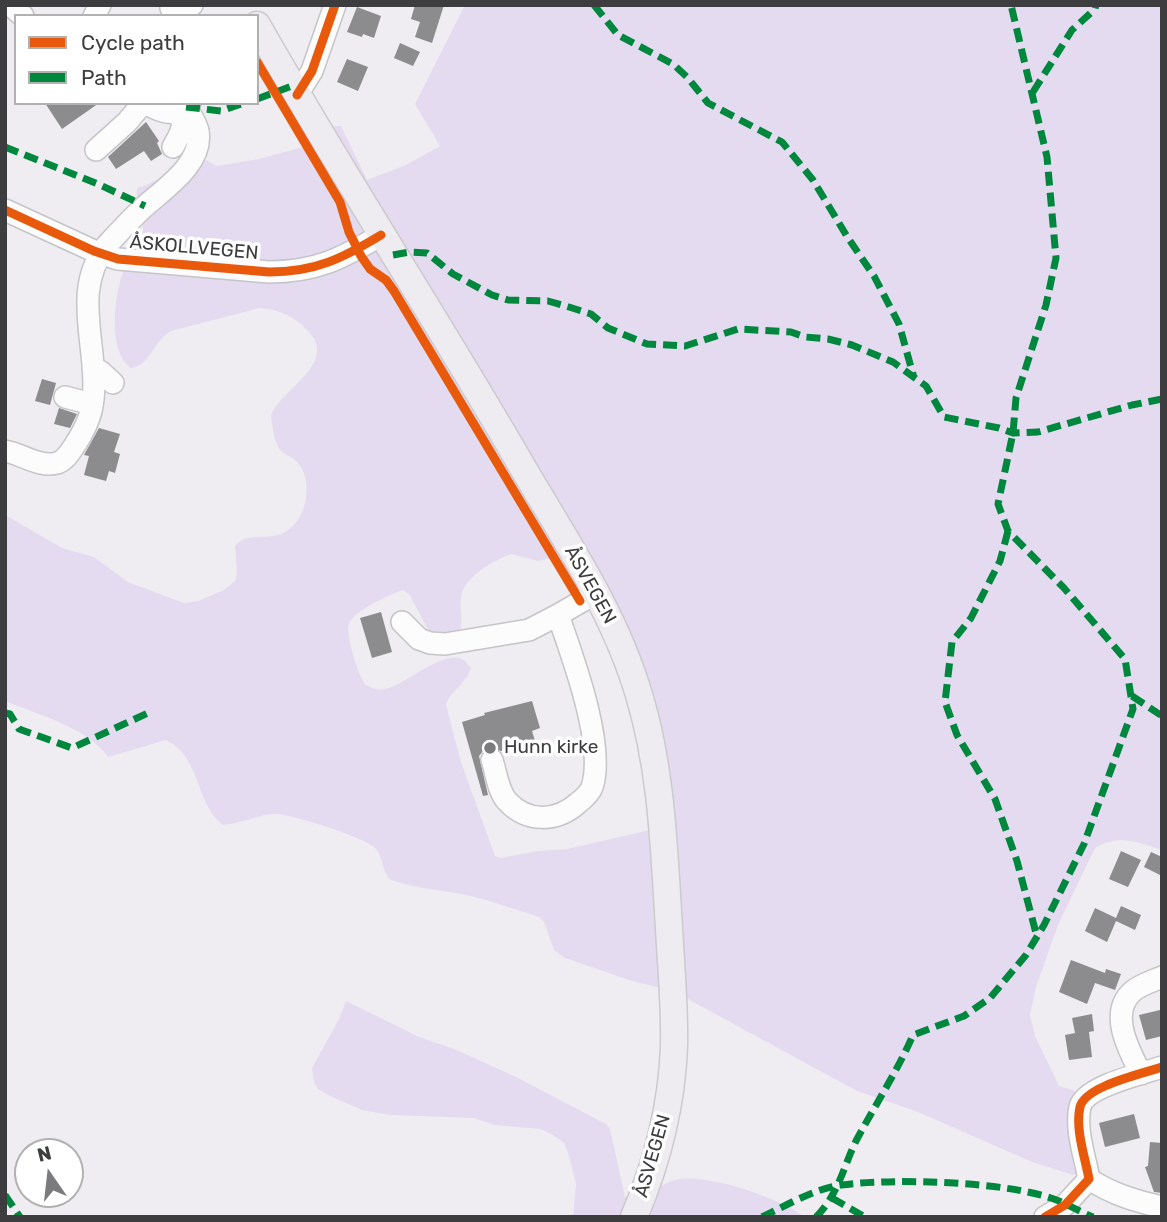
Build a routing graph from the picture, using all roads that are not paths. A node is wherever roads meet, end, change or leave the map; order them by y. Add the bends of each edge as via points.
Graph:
1 (335, 5) edge
2 (259, 28) edge
3 (297, 95) junction
4 (166, 106) edge
5 (173, 146) dead end
6 (96, 150) dead end
7 (5, 210) edge
8 (382, 235) junction
9 (101, 254) junction
10 (93, 368) junction
11 (113, 383) dead end
12 (65, 397) dead end
13 (92, 404) junction
14 (5, 451) edge
15 (596, 593) junction
16 (558, 615) junction
17 (402, 622) dead end
18 (492, 760) dead end
19 (1162, 977) edge
20 (1162, 1067) edge
21 (1140, 1074) junction
22 (1089, 1179) junction
23 (1162, 1207) edge
24 (634, 1217) edge
25 (1045, 1217) edge

1 - 3 street via 312,71
2 - 3 main road, ÅSVEGEN
3 - 8 main road, ÅSVEGEN
4 - 5 street via 183,118
4 - 6 street via 127,122
4 - 9 street via 199,132 193,157
7 - 9 street, ÅSKOLLVEGEN
8 - 9 street, ÅSKOLLVEGEN via 329,264 289,272 137,261
8 - 15 main road, ÅSVEGEN
9 - 10 street via 87,298
10 - 11 street
10 - 13 street
12 - 13 street
13 - 14 street via 84,430 61,462 41,463
15 - 16 street
15 - 24 main road, ÅSVEGEN via 617,636 649,732 658,779 672,972 670,1095 656,1157
16 - 17 street via 529,630 445,644 419,639
16 - 18 street via 592,729 592,787 562,815 533,817 507,801
19 - 21 street via 1132,992 1123,1005 1126,1043
20 - 21 street
21 - 22 street via 1094,1090 1079,1108
22 - 23 street via 1109,1192
22 - 25 street via 1065,1205

